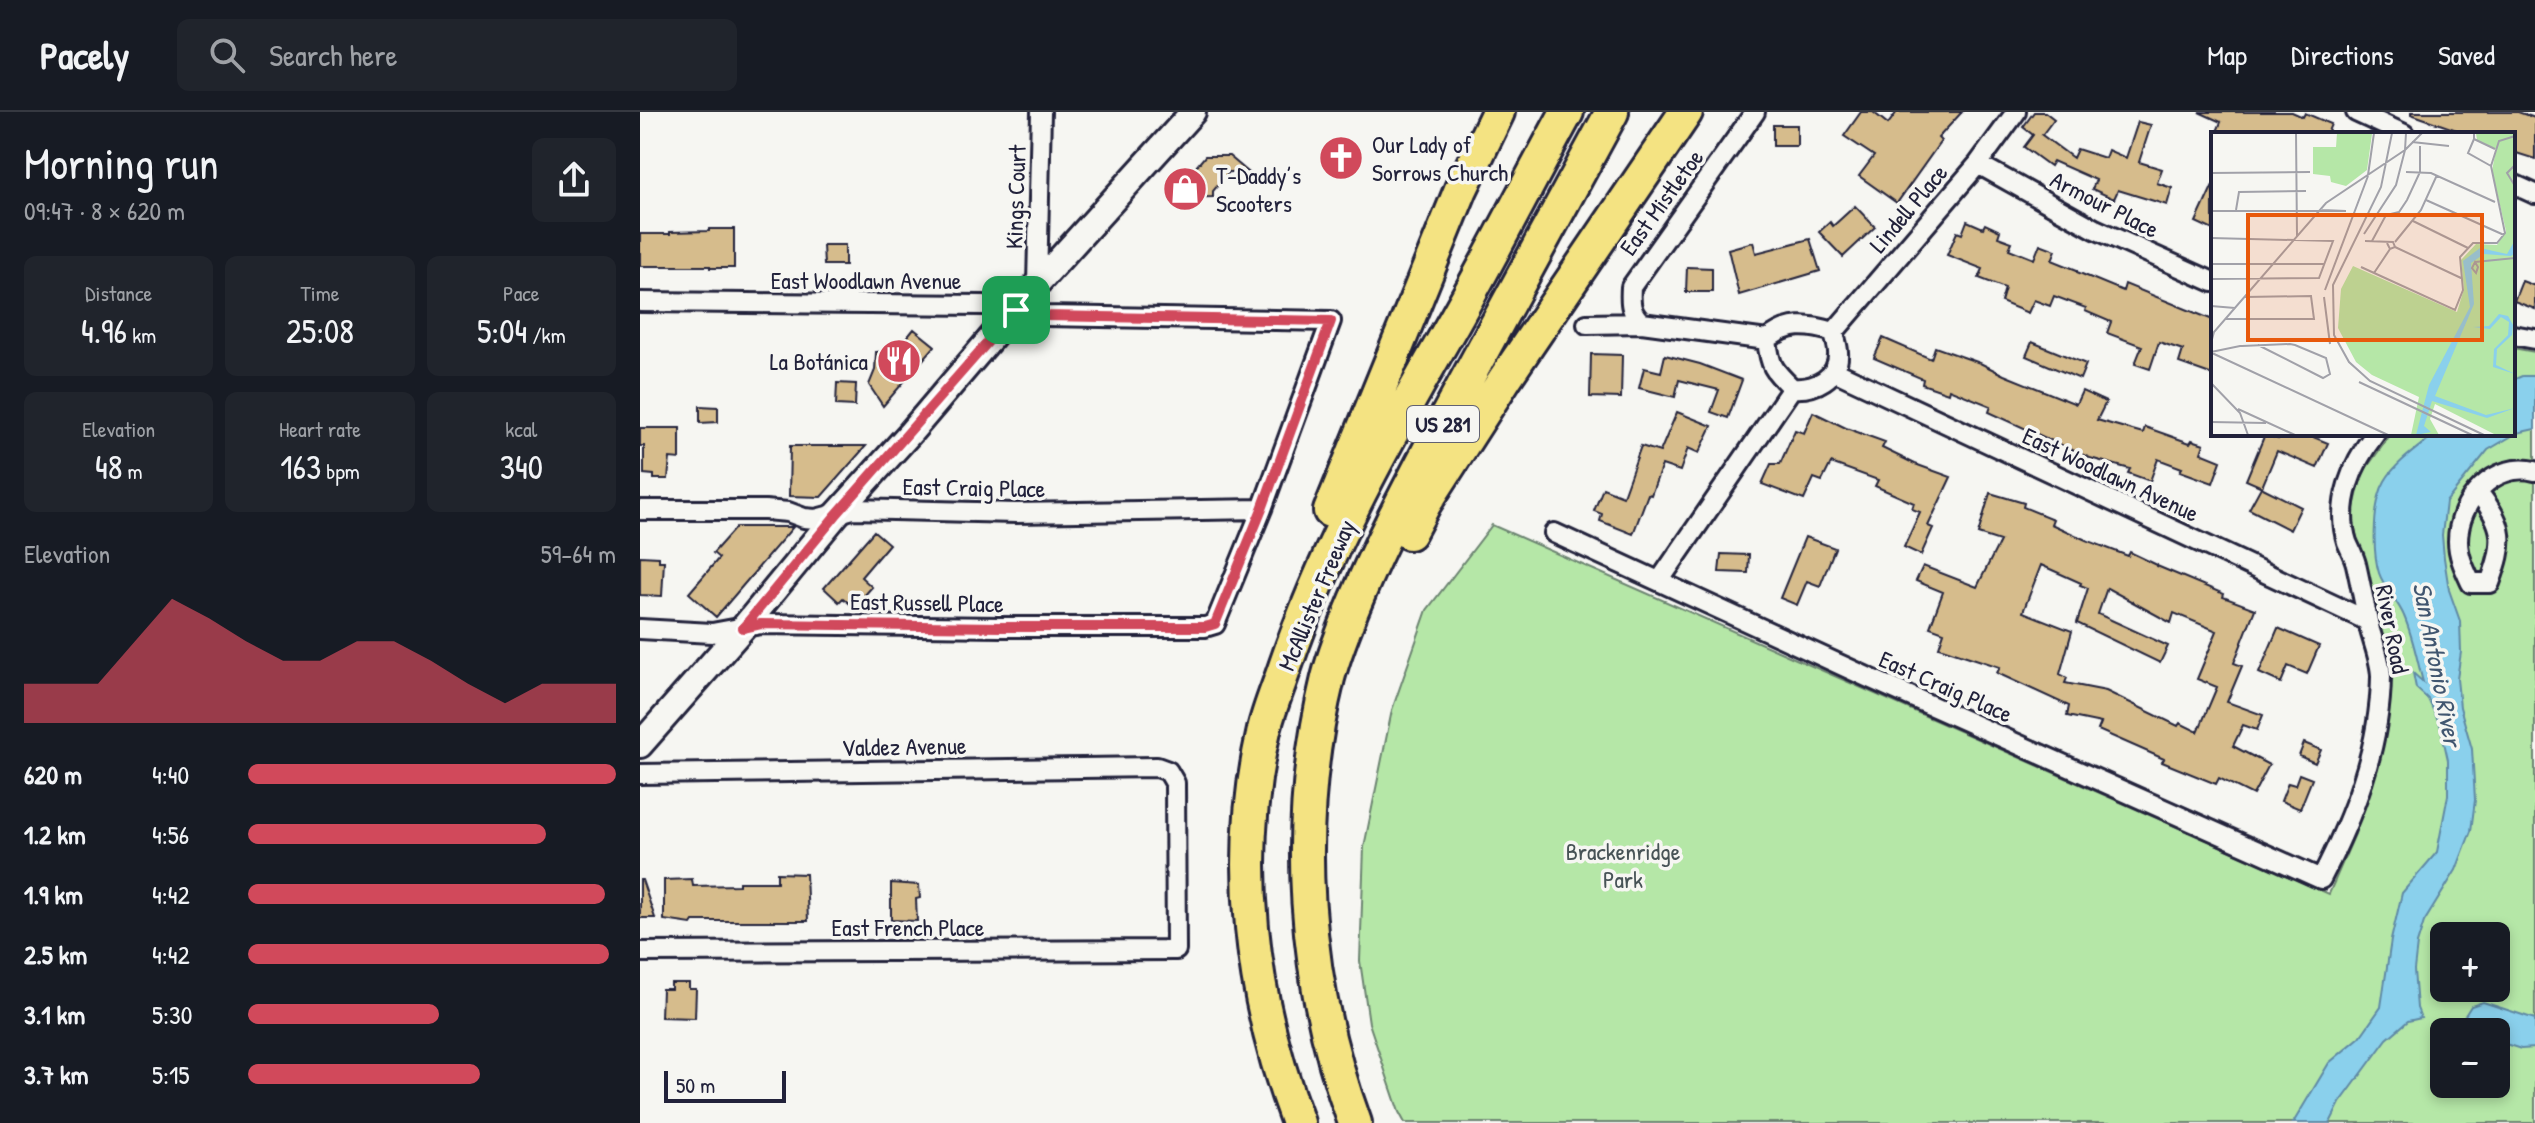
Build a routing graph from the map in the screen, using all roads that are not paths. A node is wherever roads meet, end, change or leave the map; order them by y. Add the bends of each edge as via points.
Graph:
1 (1041, 112) edge
2 (1193, 112) edge
3 (1498, 112) edge
4 (1567, 112) edge
5 (1612, 112) edge
6 (1686, 112) edge
7 (1755, 112) edge
8 (2016, 112) edge
9 (2356, 112) edge
10 (2400, 132) edge
11 (1978, 164) junction
12 (2515, 185) edge
13 (2535, 194) edge
14 (2211, 281) edge
15 (1037, 284) junction
16 (640, 302) edge
17 (1016, 310) junction
18 (1642, 323) junction
19 (1587, 324) dead end
20 (1834, 332) junction
21 (2515, 335) edge
22 (2535, 339) edge
23 (1767, 340) junction
24 (1834, 371) junction
25 (1792, 388) junction
26 (2373, 436) edge
27 (2535, 471) edge
28 (2478, 492) dead end
29 (1262, 509) junction
30 (640, 510) edge
31 (836, 515) junction
32 (1554, 533) dead end
33 (1660, 580) junction
34 (2368, 621) junction
35 (743, 628) junction
36 (640, 629) edge
37 (1264, 730) junction
38 (640, 745) edge
39 (1315, 752) junction
40 (640, 774) edge
41 (2321, 879) joint
42 (1176, 950) joint
43 (640, 952) edge
44 (1298, 1123) edge
45 (1355, 1123) edge

1 - 15 street, Kings Court
2 - 15 main road
3 - 37 highway via 1461,189 1303,578 1278,655
4 - 37 highway, McAllister Freeway / US 281 via 1341,530 1299,626
5 - 39 highway, McAllister Freeway / US 281 via 1371,565 1328,676
6 - 39 highway via 1425,503 1392,563
7 - 18 street, East Mistletoe via 1631,287 1632,314
8 - 11 street, Lindell Place
9 - 10 street
11 - 14 street, Armour Place via 2095,229
11 - 20 street, Lindell Place
12 - 13 street
15 - 17 main road
16 - 17 street, East Woodlawn Avenue via 984,305
17 - 29 street, East Woodlawn Avenue via 1045,316 1331,321
17 - 31 main road
18 - 19 street
18 - 23 street
20 - 23 street via 1797,325 1778,330
20 - 24 street via 1839,354
21 - 22 street
23 - 25 street via 1769,361
24 - 25 street via 1817,387
24 - 34 street, East Woodlawn Avenue
25 - 33 street
26 - 34 street, River Road via 2349,478 2344,500 2346,540
27 - 28 street via 2506,471 2487,480
29 - 31 street, East Craig Place via 853,509
29 - 35 street, East Russell Place via 1215,624 1205,627
30 - 31 street, East Craig Place via 765,510 816,519
31 - 35 main road
32 - 33 street, East Craig Place
33 - 41 street, East Craig Place
34 - 41 street, River Road via 2381,673 2379,717 2343,836
35 - 36 street, East Russell Place via 712,633
35 - 38 main road
37 - 44 highway, McAllister Freeway / US 281 via 1251,814 1249,898 1269,1036
39 - 45 highway, McAllister Freeway / US 281 via 1306,867 1313,950 1339,1080
40 - 42 street, Valdez Avenue via 1157,767 1168,771 1175,783
42 - 43 street, East French Place

